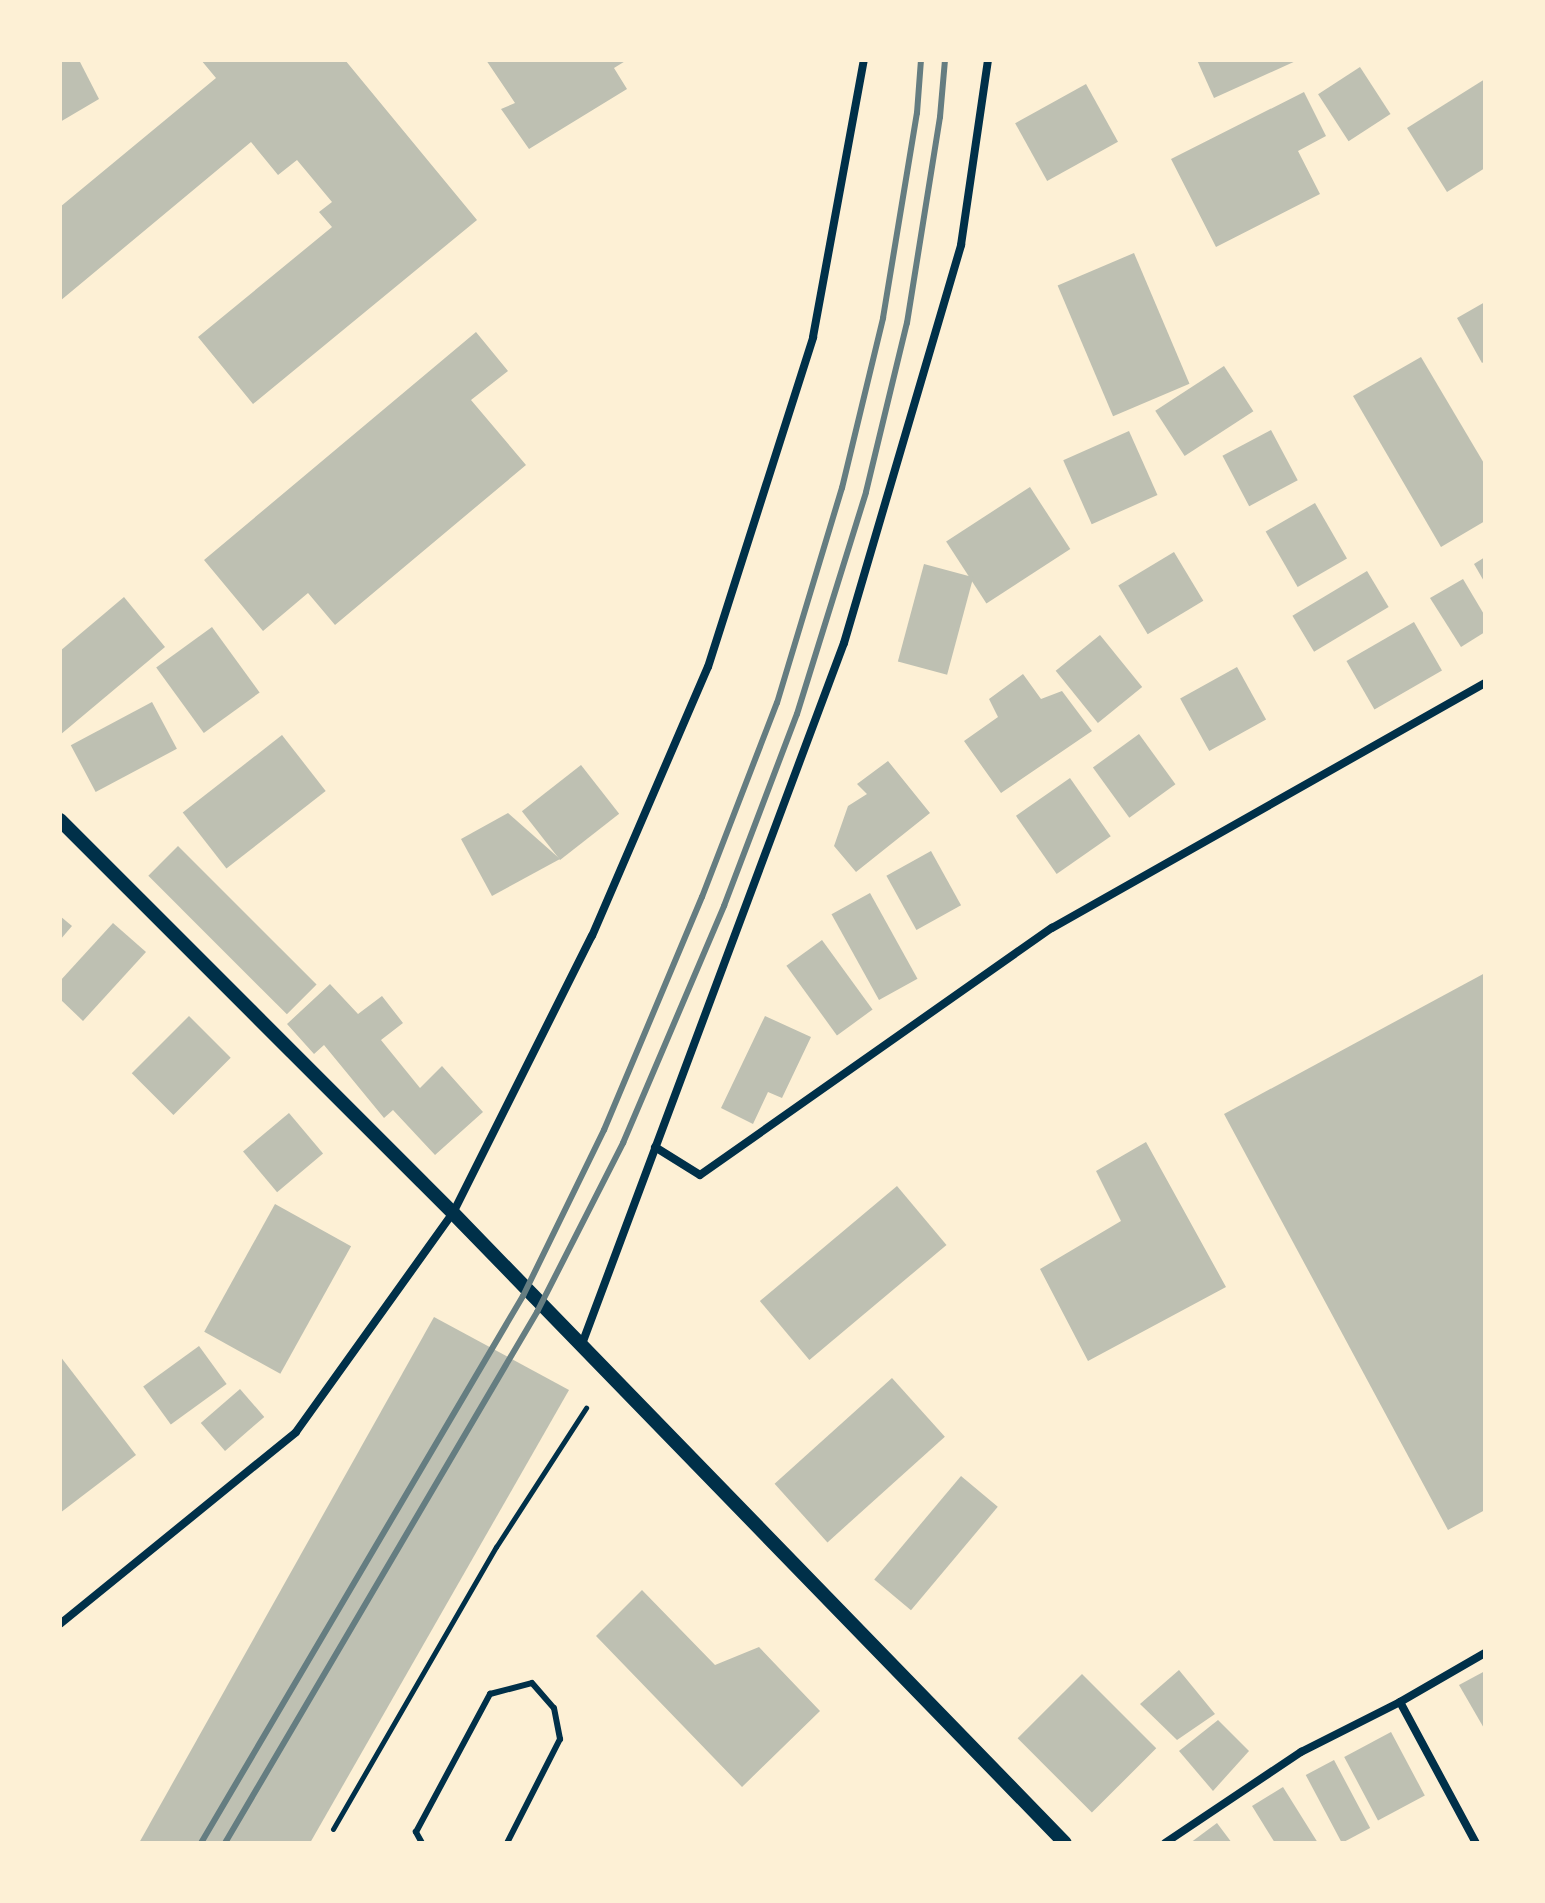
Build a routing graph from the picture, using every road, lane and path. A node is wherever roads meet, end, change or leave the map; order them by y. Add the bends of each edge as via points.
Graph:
1 (864, 60) edge
2 (988, 60) edge
3 (1485, 683) edge
4 (60, 820) edge
5 (655, 1147) junction
6 (453, 1213) junction
7 (582, 1344) junction
8 (586, 1408) dead end
9 (60, 1624) edge
10 (1485, 1653) edge
11 (1400, 1702) junction
12 (333, 1829) dead end
13 (422, 1843) edge
14 (507, 1843) edge
15 (1065, 1843) edge
16 (1165, 1843) edge
17 (1476, 1843) edge

1 - 6 street via 813,337 708,667 592,936
2 - 5 street via 961,245 844,643
3 - 5 street via 1052,928 700,1175
4 - 6 street
5 - 7 street
6 - 7 street
6 - 9 street via 296,1432
7 - 15 street
8 - 12 path via 496,1547
10 - 11 street
11 - 16 street via 1301,1752
11 - 17 street
13 - 14 lane via 416,1832 490,1694 532,1683 554,1708 560,1739

